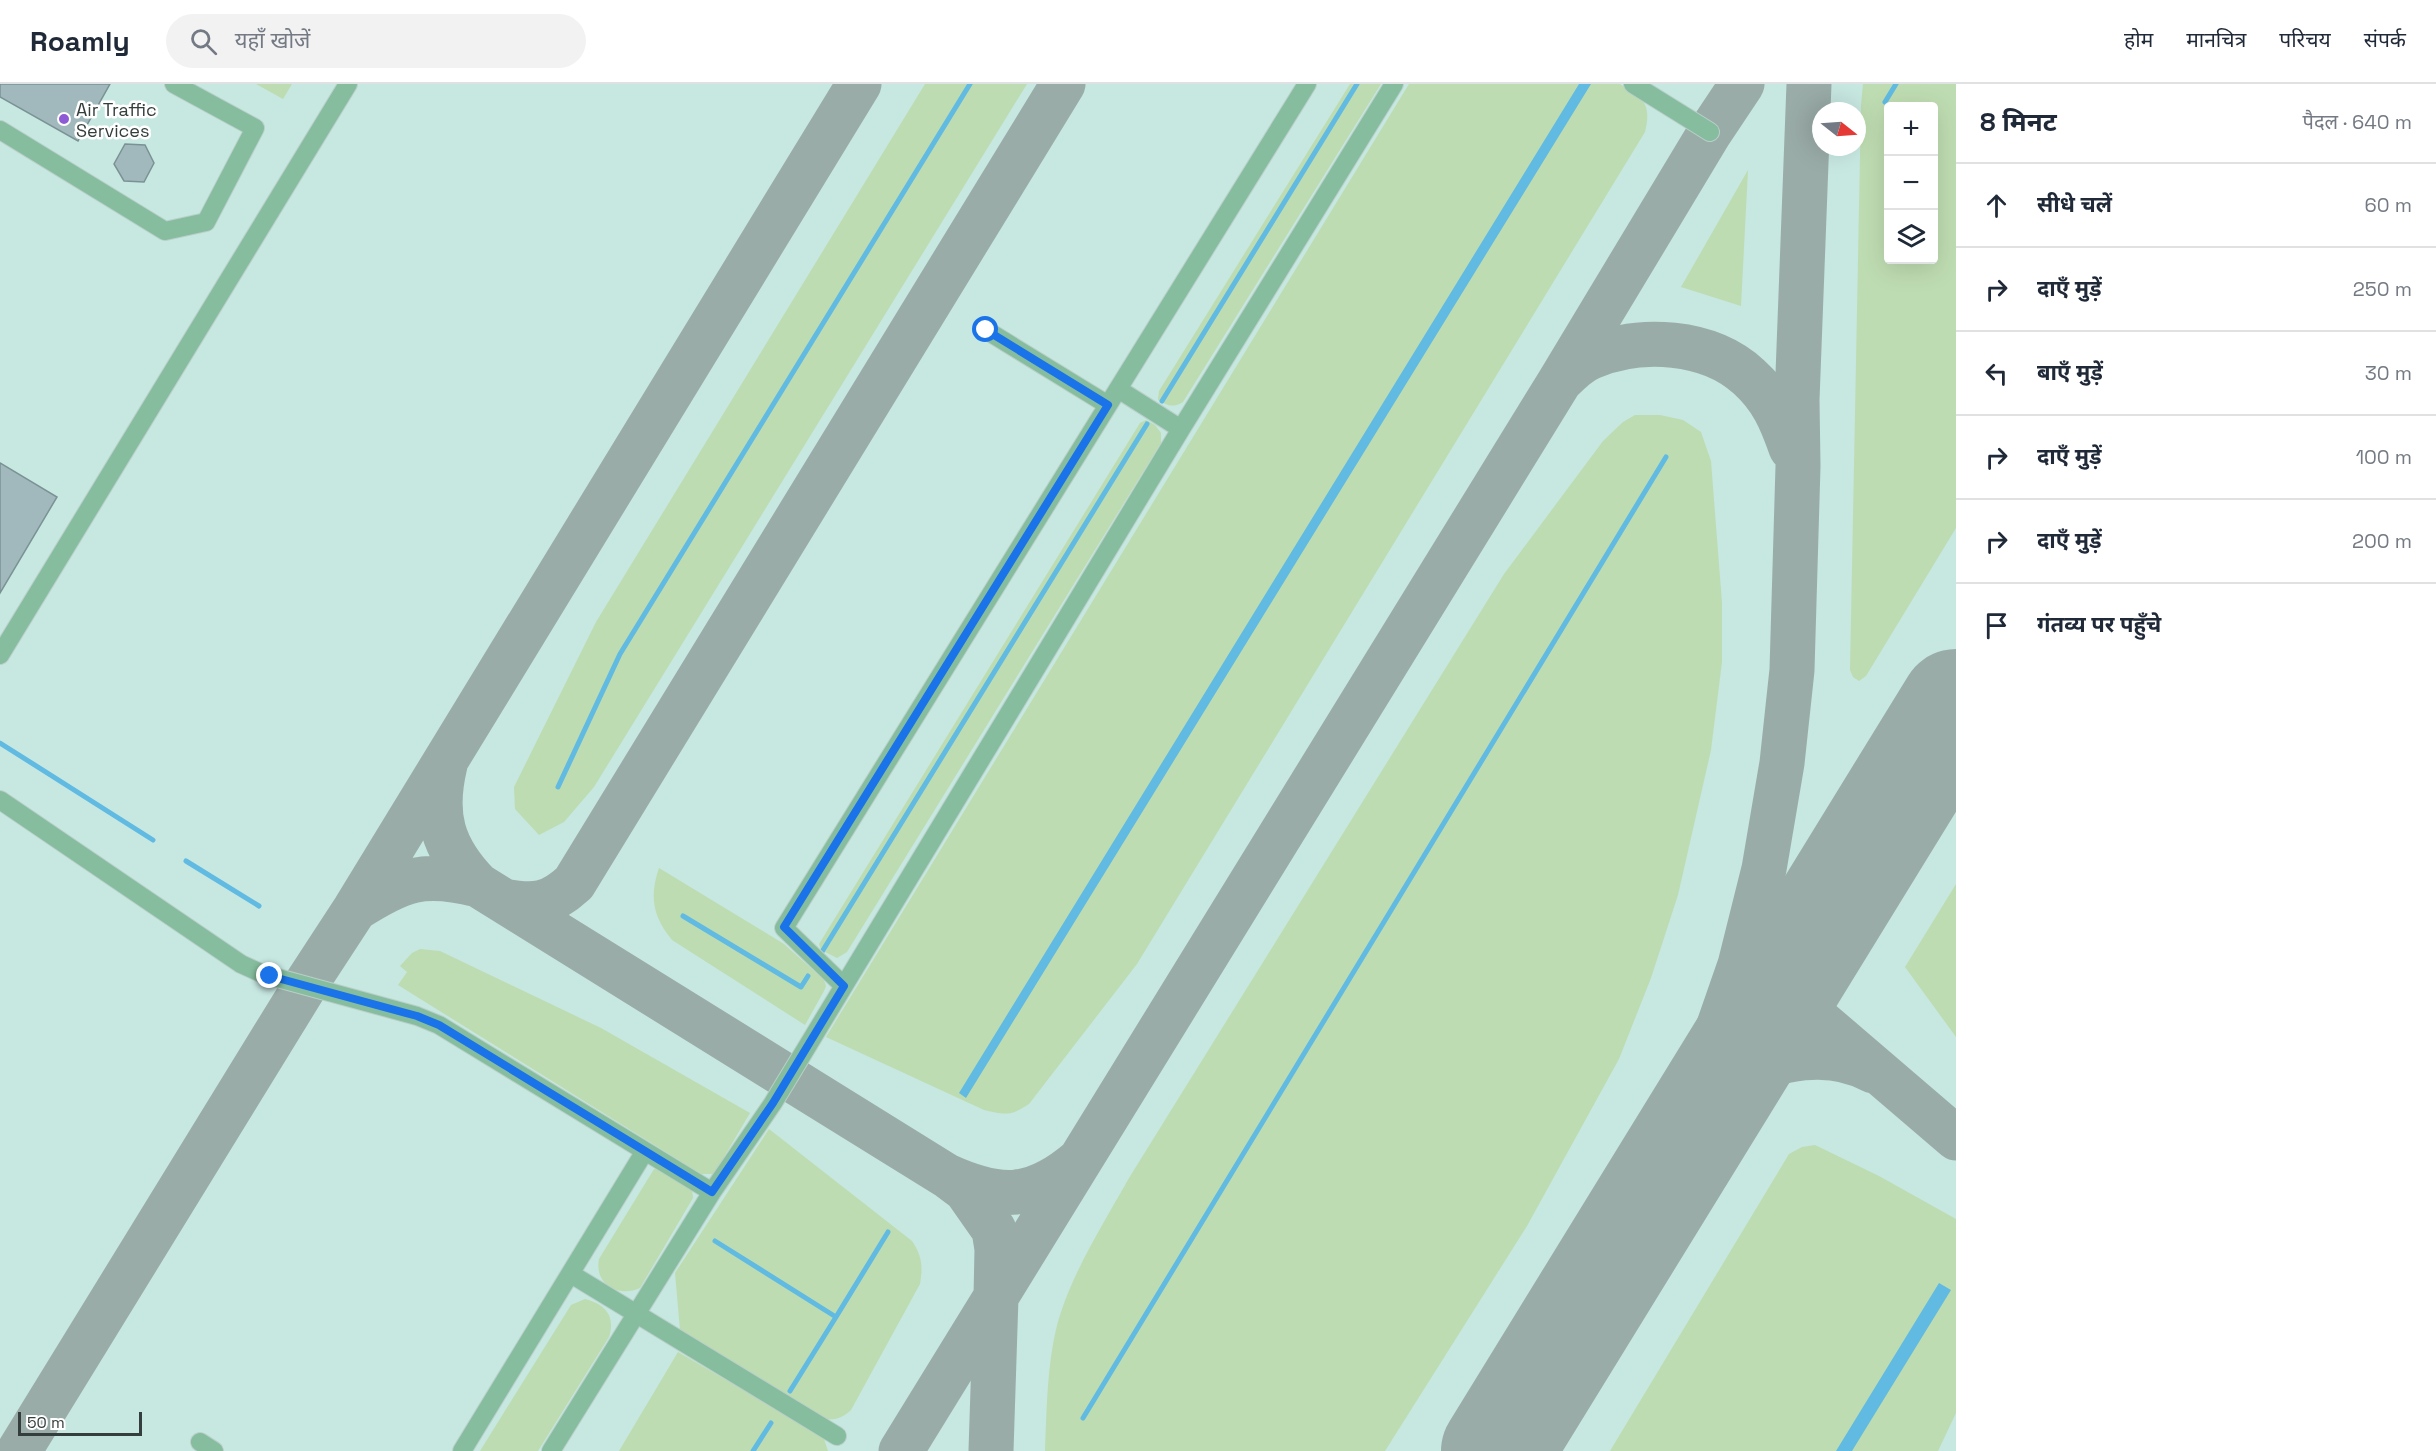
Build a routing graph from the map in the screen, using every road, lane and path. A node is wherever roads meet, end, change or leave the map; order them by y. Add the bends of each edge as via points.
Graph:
1 (174, 84) edge
2 (348, 84) edge
3 (1307, 84) edge
4 (1394, 84) edge
5 (1633, 84) edge
6 (0, 130) edge
7 (1710, 132) dead end
8 (986, 330) dead end
9 (1113, 397) junction
10 (1181, 429) junction
11 (0, 655) edge
12 (0, 800) edge
13 (844, 986) junction
14 (645, 1151) junction
15 (712, 1192) junction
16 (571, 1274) junction
17 (635, 1314) junction
18 (837, 1436) dead end
19 (462, 1451) edge
20 (551, 1451) edge

1 - 6 lane via 255,128 206,222 165,231
2 - 11 lane
3 - 9 lane
4 - 10 lane
5 - 7 lane
8 - 9 lane
9 - 10 lane
9 - 13 lane via 784,927
10 - 13 lane
12 - 14 lane via 241,964 263,974 439,1025
13 - 15 lane via 773,1103
14 - 15 lane
14 - 16 lane
15 - 17 lane
16 - 17 lane
16 - 19 lane
17 - 18 lane
17 - 20 lane

